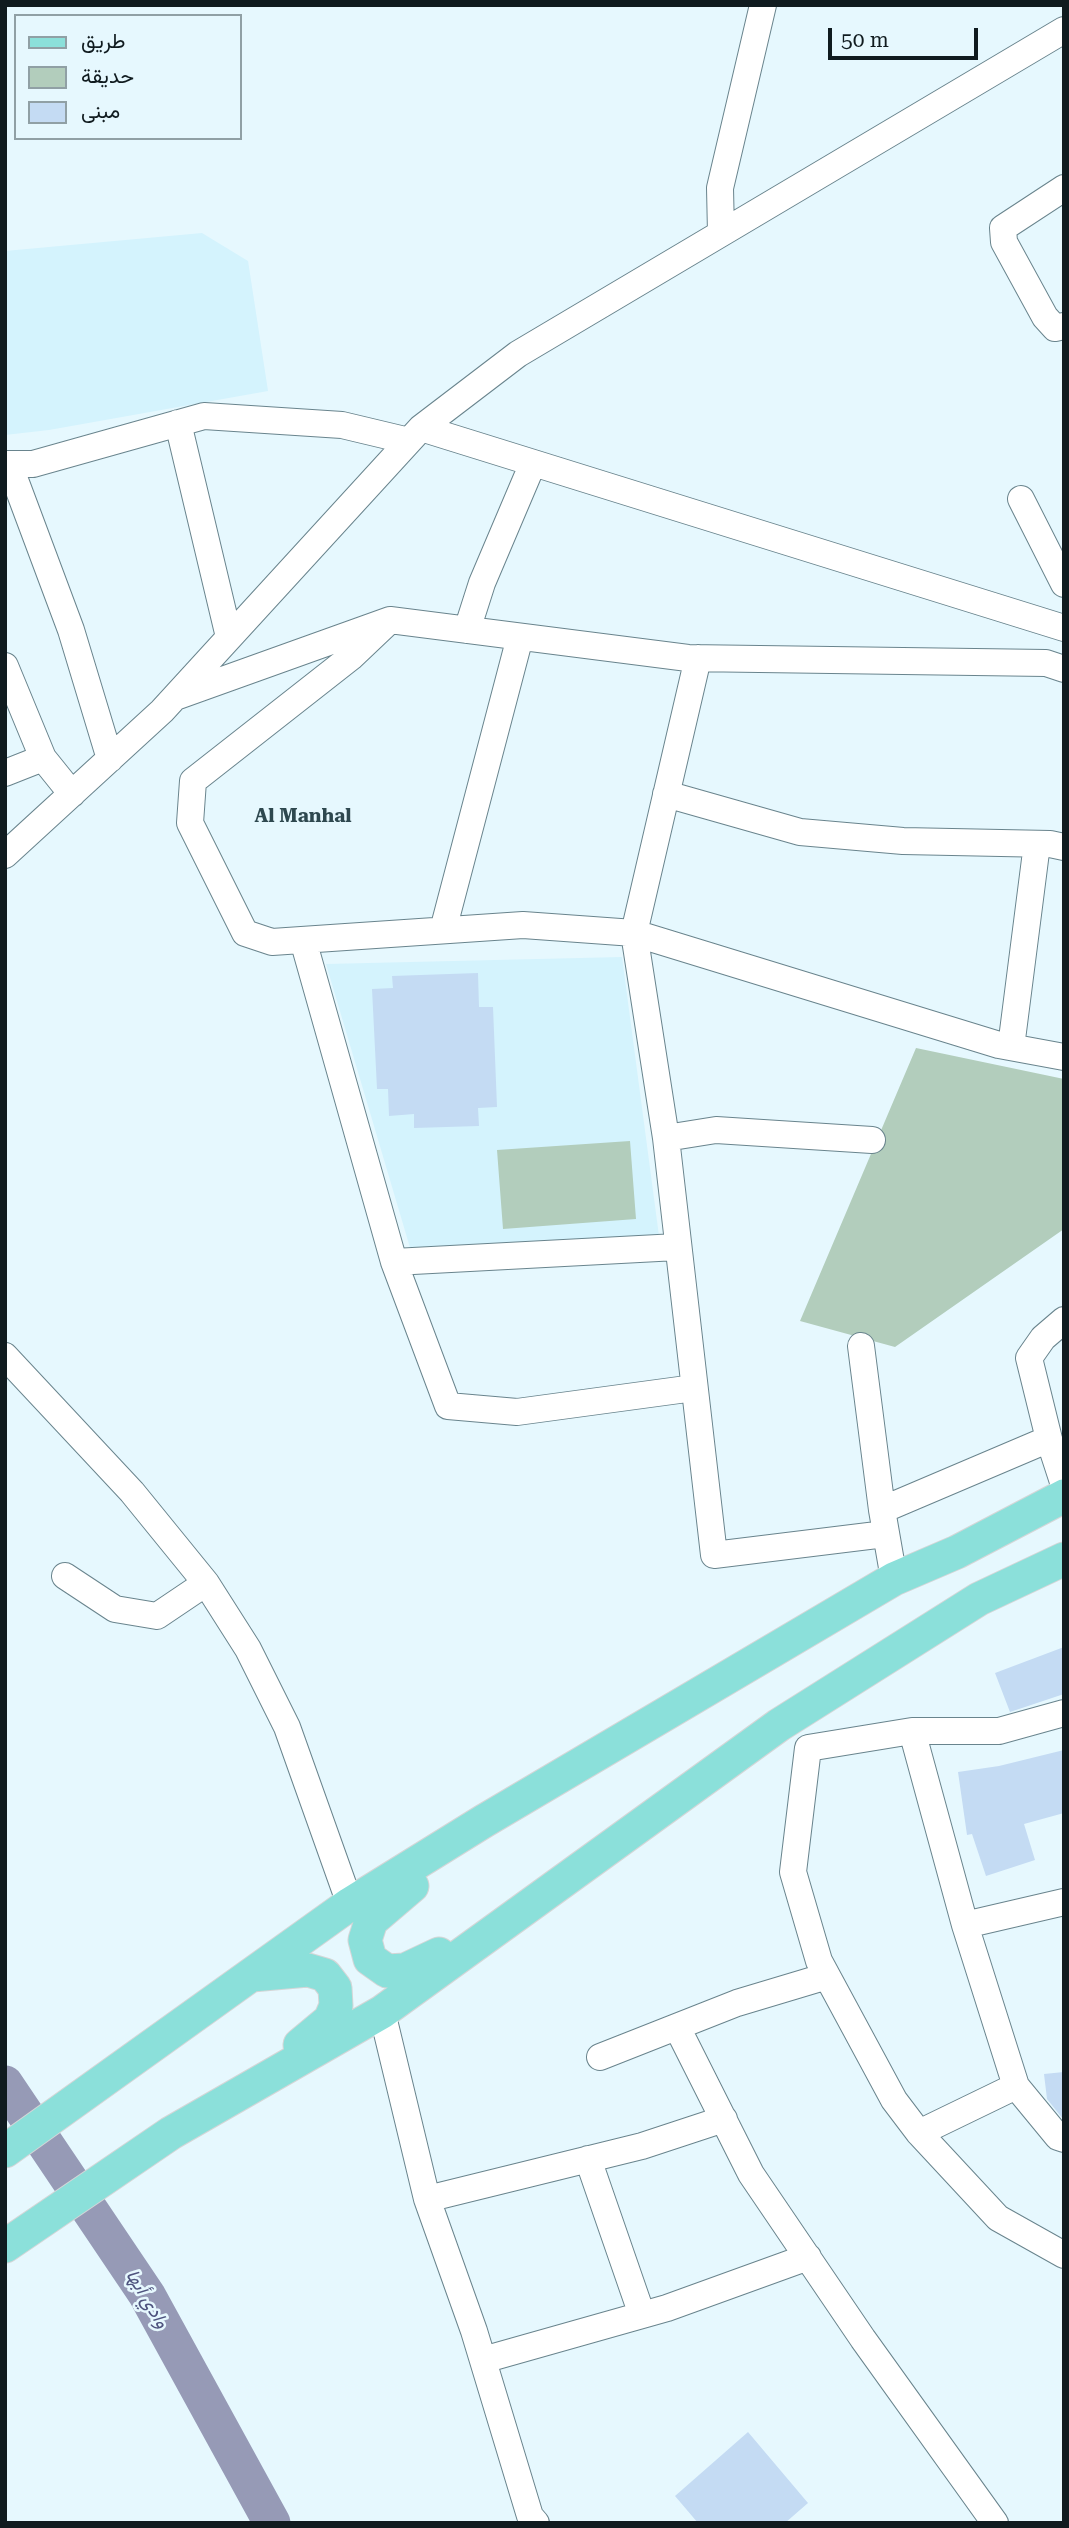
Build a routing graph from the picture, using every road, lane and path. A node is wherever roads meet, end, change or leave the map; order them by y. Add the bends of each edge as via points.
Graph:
1 (763, 5) edge
2 (1064, 30) edge
3 (1064, 188) edge
4 (721, 233) junction
5 (1064, 326) edge
6 (178, 423) junction
7 (415, 435) junction
8 (533, 463) junction
9 (7, 464) edge
10 (1021, 499) dead end
11 (1064, 584) edge
12 (390, 620) junction
13 (1064, 628) edge
14 (467, 630) junction
15 (229, 637) junction
16 (520, 637) junction
17 (698, 658) junction
18 (1058, 661) edge
19 (5, 666) edge
20 (173, 698) junction
21 (43, 758) junction
22 (110, 759) junction
23 (5, 773) edge
24 (72, 794) junction
25 (666, 794) junction
26 (1037, 844) junction
27 (1064, 847) edge
28 (5, 855) edge
29 (443, 930) junction
30 (634, 933) junction
31 (303, 940) junction
32 (1011, 1047) junction
33 (1064, 1057) edge
34 (666, 1138) junction
35 (872, 1140) dead end
36 (677, 1247) junction
37 (394, 1262) junction
38 (1064, 1320) edge
39 (861, 1346) dead end
40 (5, 1356) edge
41 (694, 1388) junction
42 (1049, 1439) junction
43 (1064, 1485) edge
44 (1064, 1496) edge
45 (883, 1522) junction
46 (1064, 1559) edge
47 (65, 1576) dead end
48 (894, 1580) junction
49 (206, 1583) junction
50 (1064, 1713) edge
51 (912, 1731) junction
52 (484, 1821) junction
53 (1064, 1902) edge
54 (350, 1904) junction
55 (501, 1924) junction
56 (965, 1925) junction
57 (249, 1976) junction
58 (827, 1976) junction
59 (382, 2012) junction
60 (677, 2026) junction
61 (600, 2057) dead end
62 (1016, 2086) junction
63 (241, 2093) junction
64 (724, 2119) junction
65 (919, 2133) junction
66 (1064, 2139) edge
67 (5, 2151) edge
68 (587, 2159) junction
69 (427, 2199) junction
70 (5, 2246) edge
71 (1064, 2255) edge
72 (808, 2257) junction
73 (642, 2315) junction
74 (483, 2360) junction
75 (536, 2523) edge
76 (995, 2523) edge

1 - 4 street via 720,188
2 - 4 street
3 - 5 street via 1003,228 1004,242 1045,317 1055,328
4 - 7 street via 518,354
6 - 7 street via 204,416
6 - 9 street via 33,464
6 - 15 street
7 - 8 street
7 - 15 street
8 - 13 street
8 - 14 street
9 - 22 street via 71,630
10 - 11 street
12 - 14 street
12 - 20 street
12 - 31 street via 351,657 193,781 190,823 246,933 272,942
14 - 16 street
15 - 20 street
16 - 17 street
16 - 29 street
17 - 18 street
17 - 25 street
19 - 21 street
20 - 22 street
21 - 23 street
21 - 24 street
22 - 24 street
24 - 28 street
25 - 26 street via 800,832 903,841
25 - 30 street
26 - 27 street
26 - 32 street
29 - 30 street via 523,925
29 - 31 street
30 - 32 street
30 - 34 street
31 - 37 street
32 - 33 street
34 - 35 street via 716,1130
34 - 36 street
36 - 37 street
36 - 41 street
37 - 41 street via 448,1406 517,1412
38 - 42 street via 1029,1357
39 - 45 street
40 - 49 street via 132,1492
41 - 45 street via 714,1555
42 - 43 street
42 - 45 street
44 - 48 main road
45 - 48 street
46 - 55 main road via 979,1599 779,1726
47 - 49 street via 115,1609 157,1616
48 - 52 main road
49 - 54 street via 248,1649 287,1727
50 - 51 street via 999,1731
51 - 56 street
51 - 58 street via 808,1748 793,1872
52 - 54 main road
52 - 55 main road via 440,1865 371,1921 365,1940 370,1959 387,1971 405,1970
53 - 56 street
54 - 57 main road
55 - 59 main road
56 - 62 street
57 - 63 main road via 308,1970 325,1975 335,1988 336,2006 330,2020
57 - 67 main road
58 - 60 street
58 - 65 street via 894,2100
59 - 63 main road
59 - 69 street
60 - 61 street
60 - 64 street
62 - 65 street
62 - 66 street
63 - 70 main road via 171,2133
64 - 68 street
64 - 72 street via 751,2174
65 - 71 street via 998,2218
68 - 69 street
68 - 73 street
69 - 74 street
72 - 73 street
72 - 76 street
73 - 74 street
74 - 75 street via 530,2516

